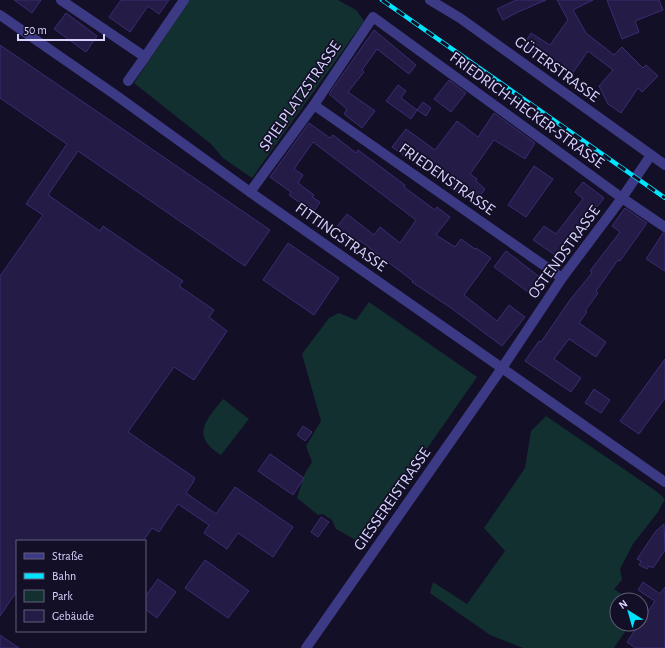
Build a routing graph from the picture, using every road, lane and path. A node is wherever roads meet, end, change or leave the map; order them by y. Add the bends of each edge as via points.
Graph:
1 (61, 0) edge
2 (184, 0) edge
3 (430, 0) edge
4 (0, 16) edge
5 (373, 17) joint
6 (145, 57) junction
7 (128, 81) dead end
8 (314, 105) junction
9 (651, 155) junction
10 (665, 164) edge
11 (250, 192) junction
12 (622, 198) junction
13 (665, 227) edge
14 (562, 278) junction
15 (502, 368) junction
16 (665, 482) edge
17 (306, 648) edge

1 - 6 street
2 - 6 street
3 - 9 street, GÜTERSTRASSE via 460,18
4 - 11 street, FITTINGSTRASSE
5 - 8 street, SPIELPLATZSTRASSE
5 - 12 street, FRIEDRICH-HECKER-STRASSE
6 - 7 street
8 - 11 street, SPIELPLATZSTRASSE
8 - 14 street, FRIEDENSTRASSE
9 - 10 street, GÜTERSTRASSE
9 - 12 street, OSTENDSTRASSE
11 - 15 street, FITTINGSTRASSE
12 - 13 street, FRIEDRICH-HECKER-STRASSE
12 - 14 street, OSTENDSTRASSE
14 - 15 street, OSTENDSTRASSE
15 - 16 street, FITTINGSTRASSE
15 - 17 street, GIESSEREISTRASSE

